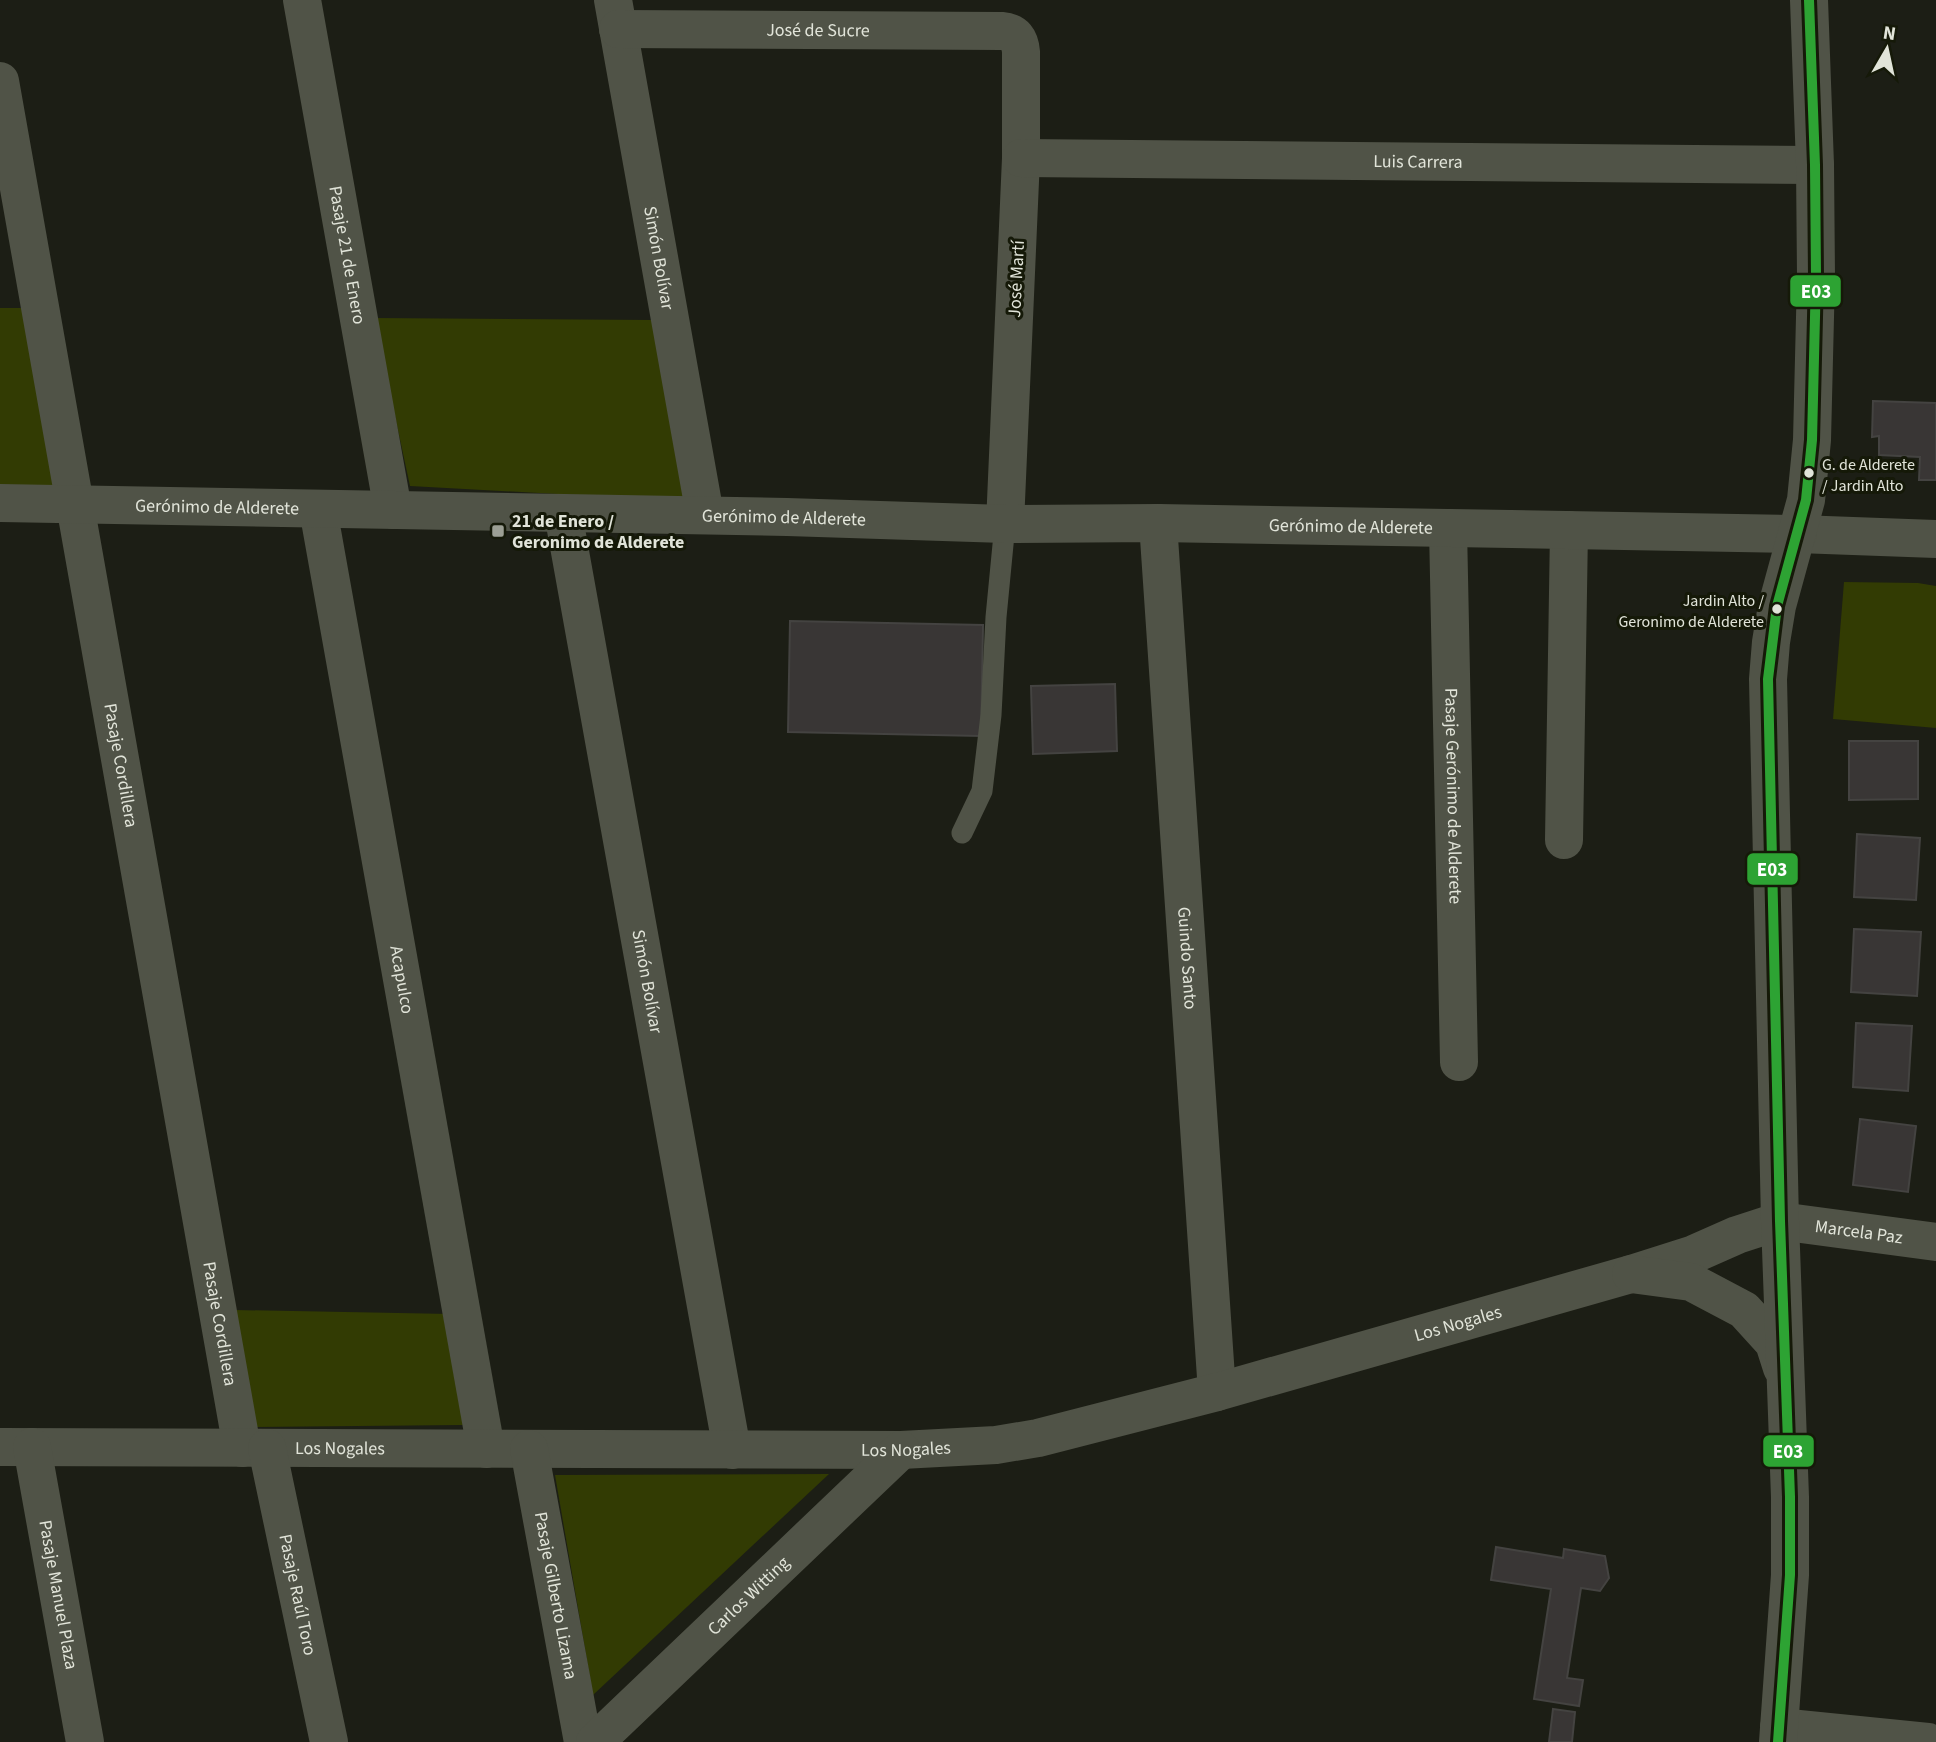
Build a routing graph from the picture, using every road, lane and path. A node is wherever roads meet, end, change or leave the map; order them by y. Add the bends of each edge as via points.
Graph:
1 (302, 0) edge
2 (1809, 0) edge
3 (616, 15) edge
4 (1017, 36) joint
5 (0, 81) edge
6 (1021, 158) junction
7 (1815, 165) junction
8 (0, 503) edge
9 (74, 505) junction
10 (318, 509) junction
11 (393, 510) junction
12 (562, 513) junction
13 (705, 515) junction
14 (1158, 523) junction
15 (1005, 524) junction
16 (1448, 528) junction
17 (1569, 530) junction
18 (1798, 534) junction
19 (1936, 539) edge
20 (962, 833) dead end
21 (1564, 840) dead end
22 (1459, 1062) dead end
23 (1780, 1221) junction
24 (1936, 1242) edge
25 (1631, 1274) junction
26 (1786, 1381) junction
27 (1217, 1392) junction
28 (9, 1444) edge
29 (255, 1448) junction
30 (486, 1449) junction
31 (530, 1449) junction
32 (732, 1450) junction
33 (901, 1450) junction
34 (1779, 1735) edge
35 (85, 1742) edge
36 (329, 1742) edge
37 (583, 1742) edge
38 (595, 1742) edge
39 (1928, 1742) edge

1 - 11 street, Pasaje 21 de Enero
2 - 7 street
3 - 4 street, José de Sucre via 1010,31
3 - 13 street, Simón Bolívar
4 - 6 street, José Martí via 1021,43
5 - 9 street, Pasaje Cordillera
6 - 7 street, Luis Carrera
6 - 15 street, José Martí
7 - 18 street via 1812,440
8 - 9 street, Gerónimo de Alderete
9 - 10 street, Gerónimo de Alderete
9 - 29 street, Pasaje Cordillera
10 - 11 street, Gerónimo de Alderete
10 - 30 street, Acapulco
11 - 12 street, Gerónimo de Alderete
12 - 13 street, Gerónimo de Alderete
12 - 32 street, Simón Bolívar
13 - 15 street, Gerónimo de Alderete
14 - 15 street, Gerónimo de Alderete
14 - 16 street, Gerónimo de Alderete
14 - 27 street, Guindo Santo
15 - 20 lane via 982,791
16 - 17 street, Gerónimo de Alderete
16 - 22 street, Pasaje Gerónimo de Alderete
17 - 18 street, Gerónimo de Alderete
17 - 21 street
18 - 19 street, Gerónimo de Alderete
18 - 23 street via 1777,606 1768,679
23 - 24 street, Marcela Paz
23 - 25 street, Los Nogales
23 - 26 street
25 - 26 street via 1691,1282 1744,1310 1774,1343
25 - 27 street, Los Nogales
26 - 34 street via 1790,1575
27 - 33 street, Los Nogales via 996,1446
28 - 29 street, Los Nogales
28 - 35 street, Pasaje Manuel Plaza
29 - 30 street, Los Nogales
29 - 36 street, Pasaje Raúl Toro
30 - 31 street, Los Nogales
31 - 32 street, Los Nogales
31 - 37 street, Pasaje Gilberto Lizama
32 - 33 street, Los Nogales
33 - 38 street, Carlos Witting
34 - 39 street

